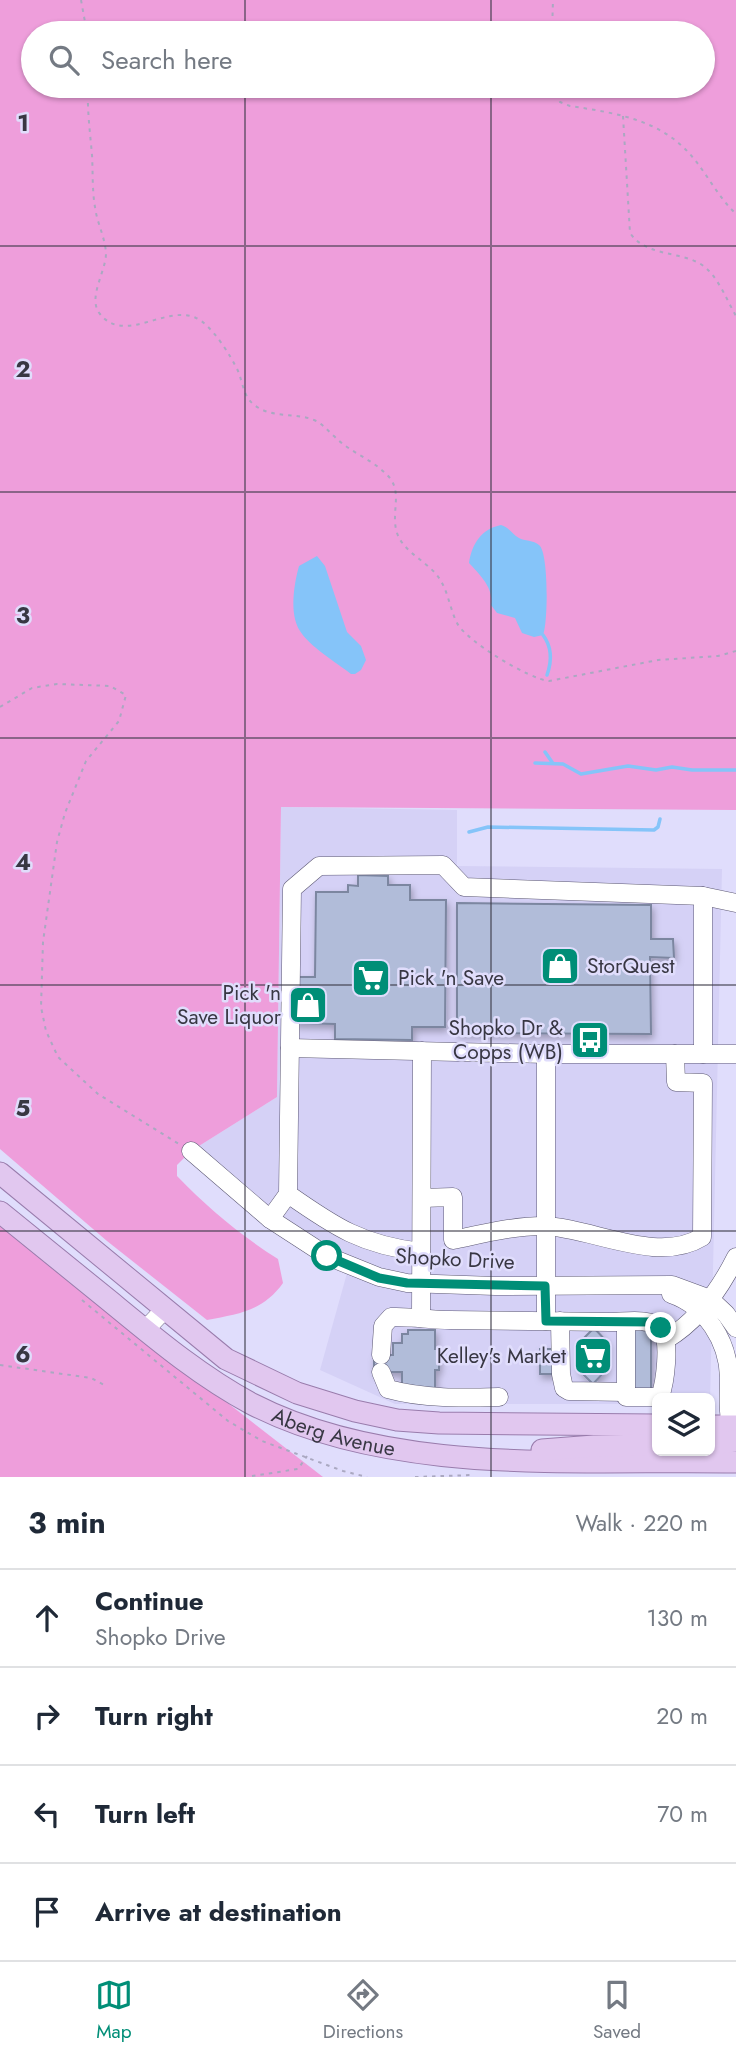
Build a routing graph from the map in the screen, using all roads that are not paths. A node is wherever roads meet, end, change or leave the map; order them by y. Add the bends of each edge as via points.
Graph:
1 (703, 896) junction
2 (736, 903) edge
3 (290, 1048) junction
4 (422, 1051) junction
5 (546, 1054) junction
6 (675, 1054) junction
7 (703, 1054) junction
8 (736, 1054) edge
9 (191, 1151) road end
10 (0, 1173) edge
11 (288, 1194) junction
12 (422, 1198) junction
13 (0, 1212) edge
14 (270, 1219) junction
15 (545, 1226) junction
16 (421, 1252) junction
17 (735, 1262) edge
18 (421, 1284) junction
19 (545, 1286) junction
20 (705, 1304) junction
21 (165, 1309) junction
22 (421, 1318) junction
23 (553, 1321) junction
24 (626, 1322) junction
25 (736, 1328) edge
26 (145, 1330) junction
27 (667, 1339) junction
28 (626, 1392) junction
29 (499, 1397) dead end
30 (652, 1425) edge
31 (730, 1431) edge
32 (715, 1441) edge
33 (652, 1445) edge
34 (736, 1462) edge
35 (479, 1467) junction

1 - 2 street
1 - 3 street via 464,887 443,865 319,866 292,889
1 - 7 street
3 - 4 street
3 - 11 street
4 - 5 street
4 - 12 street
5 - 6 street
5 - 15 street
6 - 7 street
6 - 15 street via 676,1083 703,1083 702,1237 691,1244 642,1246
7 - 8 street
9 - 14 street, Shopko Drive
10 - 21 main road, Aberg Avenue
11 - 14 street
11 - 16 street via 331,1225 391,1248
12 - 15 street via 453,1197 453,1240
12 - 16 street
13 - 26 main road, Aberg Avenue
14 - 18 street, Shopko Drive via 327,1256 379,1278
15 - 19 street
16 - 18 street
17 - 20 street
18 - 19 street, Shopko Drive
18 - 22 street
19 - 20 street, Shopko Drive via 630,1285
19 - 23 street
20 - 25 street, Shopko Drive via 726,1314
20 - 27 street
20 - 31 street, Shopko Drive via 727,1358
21 - 26 street
21 - 30 main road, Aberg Avenue via 226,1359 297,1393 355,1411 439,1423
22 - 23 street
22 - 29 street via 391,1317 383,1326 381,1364 388,1390 434,1397
23 - 24 street
23 - 28 street via 564,1388
24 - 27 street via 651,1322
24 - 28 street
26 - 35 main road, Aberg Avenue via 216,1383 312,1430
27 - 28 street via 660,1397 626,1397
31 - 32 main road
33 - 35 main road via 569,1447
34 - 35 main road, Aberg Avenue via 547,1462

